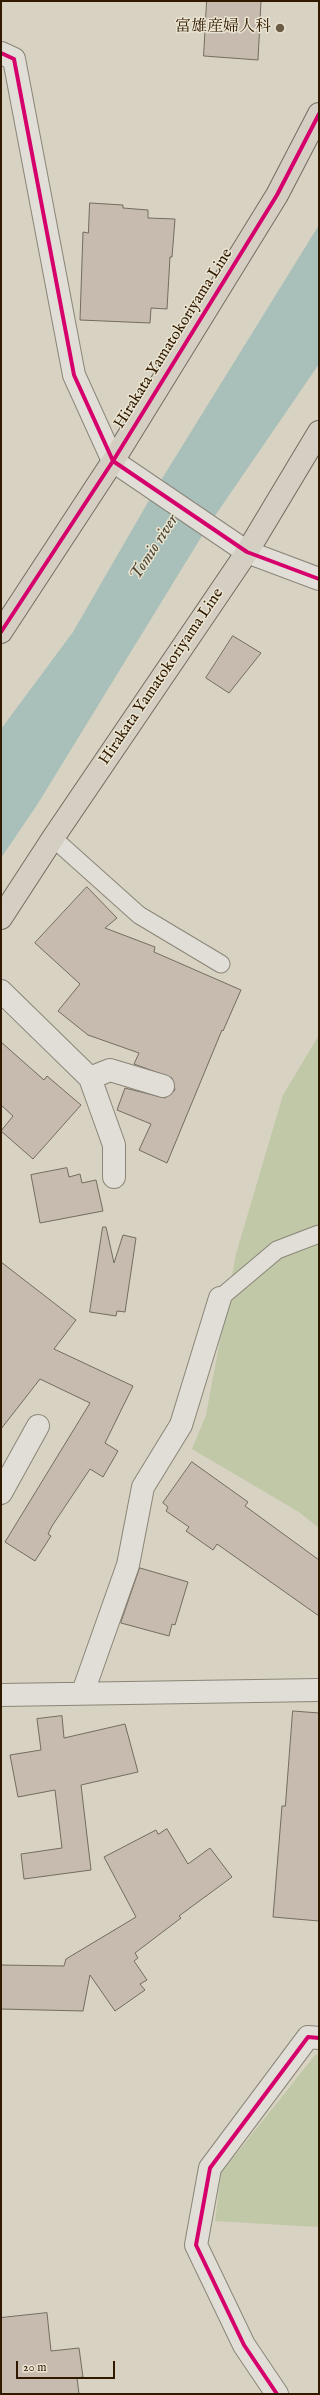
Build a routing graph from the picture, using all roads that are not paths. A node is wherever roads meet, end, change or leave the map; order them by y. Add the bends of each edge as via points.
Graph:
1 (1, 53) edge
2 (319, 114) edge
3 (319, 432) edge
4 (113, 461) junction
5 (247, 552) junction
6 (319, 579) edge
7 (2, 630) edge
8 (52, 838) junction
9 (1, 918) edge
10 (221, 964) dead end
11 (1, 991) edge
12 (90, 1078) junction
13 (163, 1086) dead end
14 (114, 1177) dead end
15 (319, 1234) edge
16 (220, 1298) joint
17 (38, 1426) dead end
18 (1, 1493) edge
19 (319, 1690) edge
20 (83, 1692) junction
21 (1, 1695) edge
22 (319, 2038) edge
23 (277, 2394) edge

1 - 4 street via 14,60 74,375
2 - 4 main road, Hirakata Yamatokoriyama Line via 277,195
3 - 5 main road, Hirakata Yamatokoriyama Line
4 - 5 street
4 - 7 main road, Hirakata Yamatokoriyama Line
5 - 6 street
5 - 8 main road, Hirakata Yamatokoriyama Line
8 - 9 main road, Hirakata Yamatokoriyama Line
8 - 10 lane via 139,915
11 - 12 street
12 - 13 street via 110,1070
12 - 14 street via 114,1145
15 - 16 lane via 277,1250
16 - 20 street via 181,1425 143,1487 128,1566
17 - 18 street
19 - 20 street via 179,1694
20 - 21 street
22 - 23 street via 308,2037 210,2168 196,2245 244,2345

